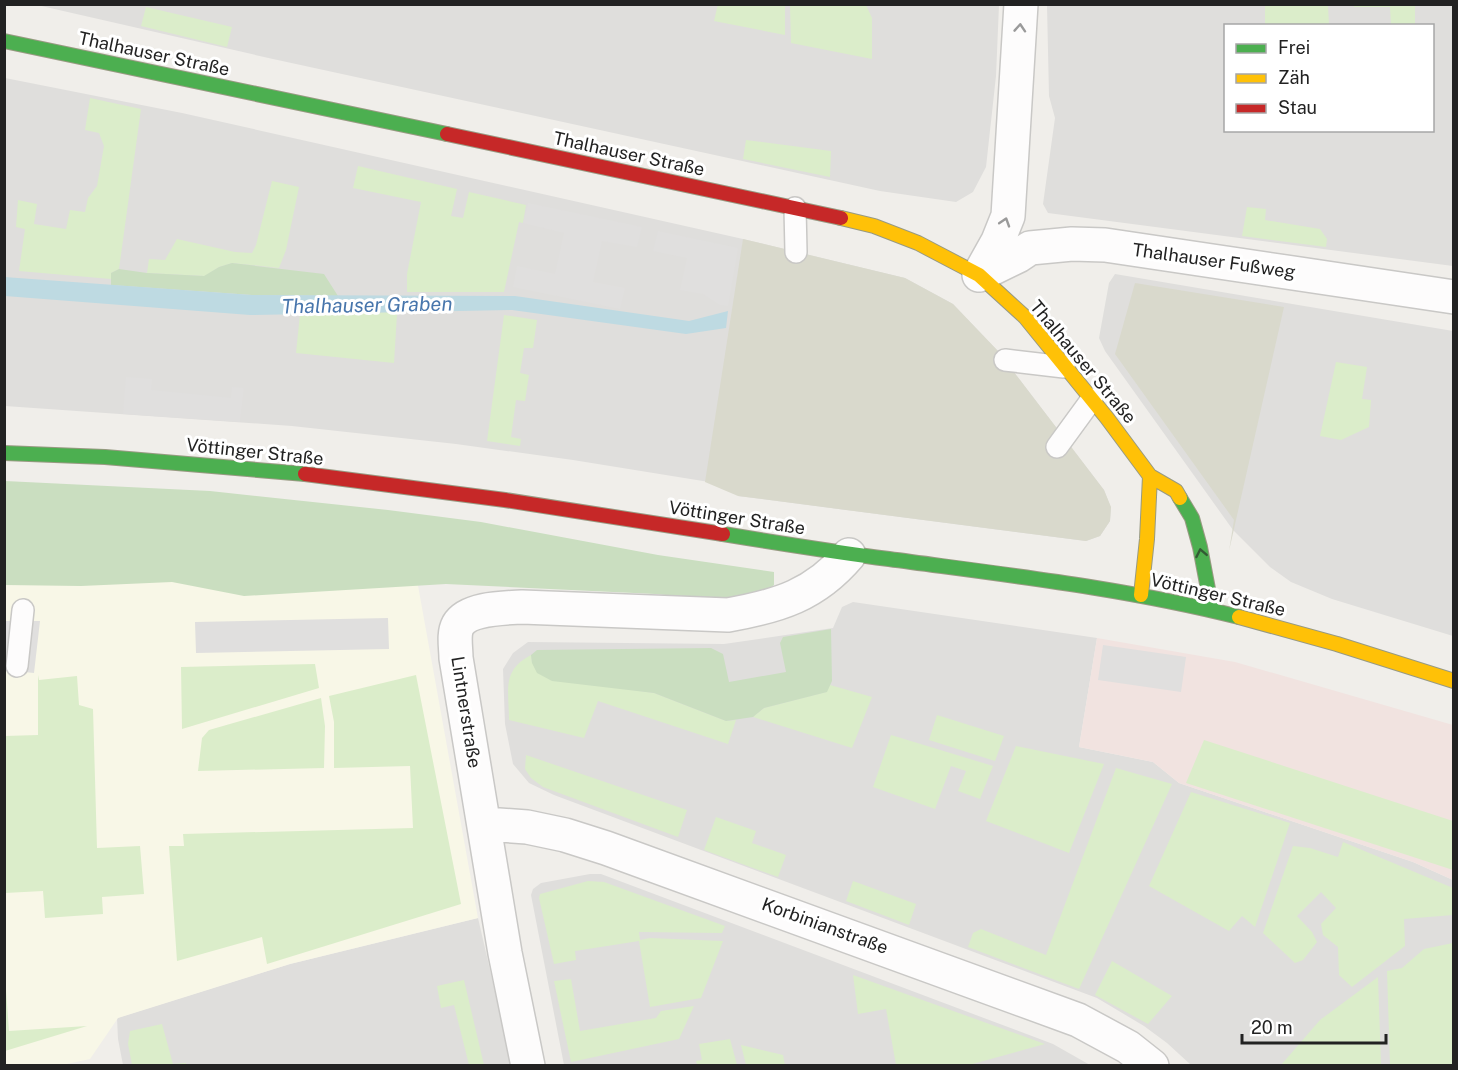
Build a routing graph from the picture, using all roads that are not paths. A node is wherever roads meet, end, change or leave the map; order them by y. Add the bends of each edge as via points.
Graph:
1 (1021, 4) edge
2 (4, 41) edge
3 (795, 208) junction
4 (796, 252) dead end
5 (979, 275) junction
6 (1454, 297) edge
7 (1005, 360) dead end
8 (1064, 367) junction
9 (1092, 399) junction
10 (1057, 447) dead end
11 (4, 453) edge
12 (1150, 476) junction
13 (849, 555) junction
14 (1142, 595) junction
15 (23, 610) dead end
16 (1212, 610) junction
17 (17, 666) dead end
18 (1454, 681) edge
19 (485, 824) junction
20 (528, 1065) edge
21 (1152, 1065) edge

5 -> 1 street via 1008,216
2 - 3 main road, Thalhauser Straße
3 - 4 lane
3 - 5 main road, Thalhauser Straße via 874,226 918,243
5 - 6 street, Thalhauser Fußweg via 1030,248 1072,243
5 - 8 main road, Thalhauser Straße via 1025,317
7 - 8 lane
8 - 9 main road, Thalhauser Straße
9 - 10 lane
9 - 12 main road, Thalhauser Straße
11 - 13 main road, Vöttinger Straße via 174,461 453,492
12 - 14 main road
16 -> 12 main road, Thalhauser Straße via 1192,518 1176,491
13 - 14 main road, Vöttinger Straße
13 - 19 street, Lintnerstraße via 816,586 772,606 728,615 522,607 489,610 464,618 456,630 456,658
14 - 16 main road, Vöttinger Straße
15 - 17 lane
16 - 18 main road, Vöttinger Straße via 1268,623
19 - 20 street, Lintnerstraße
19 - 21 street, Korbinianstraße via 565,835 750,899 1078,1020

